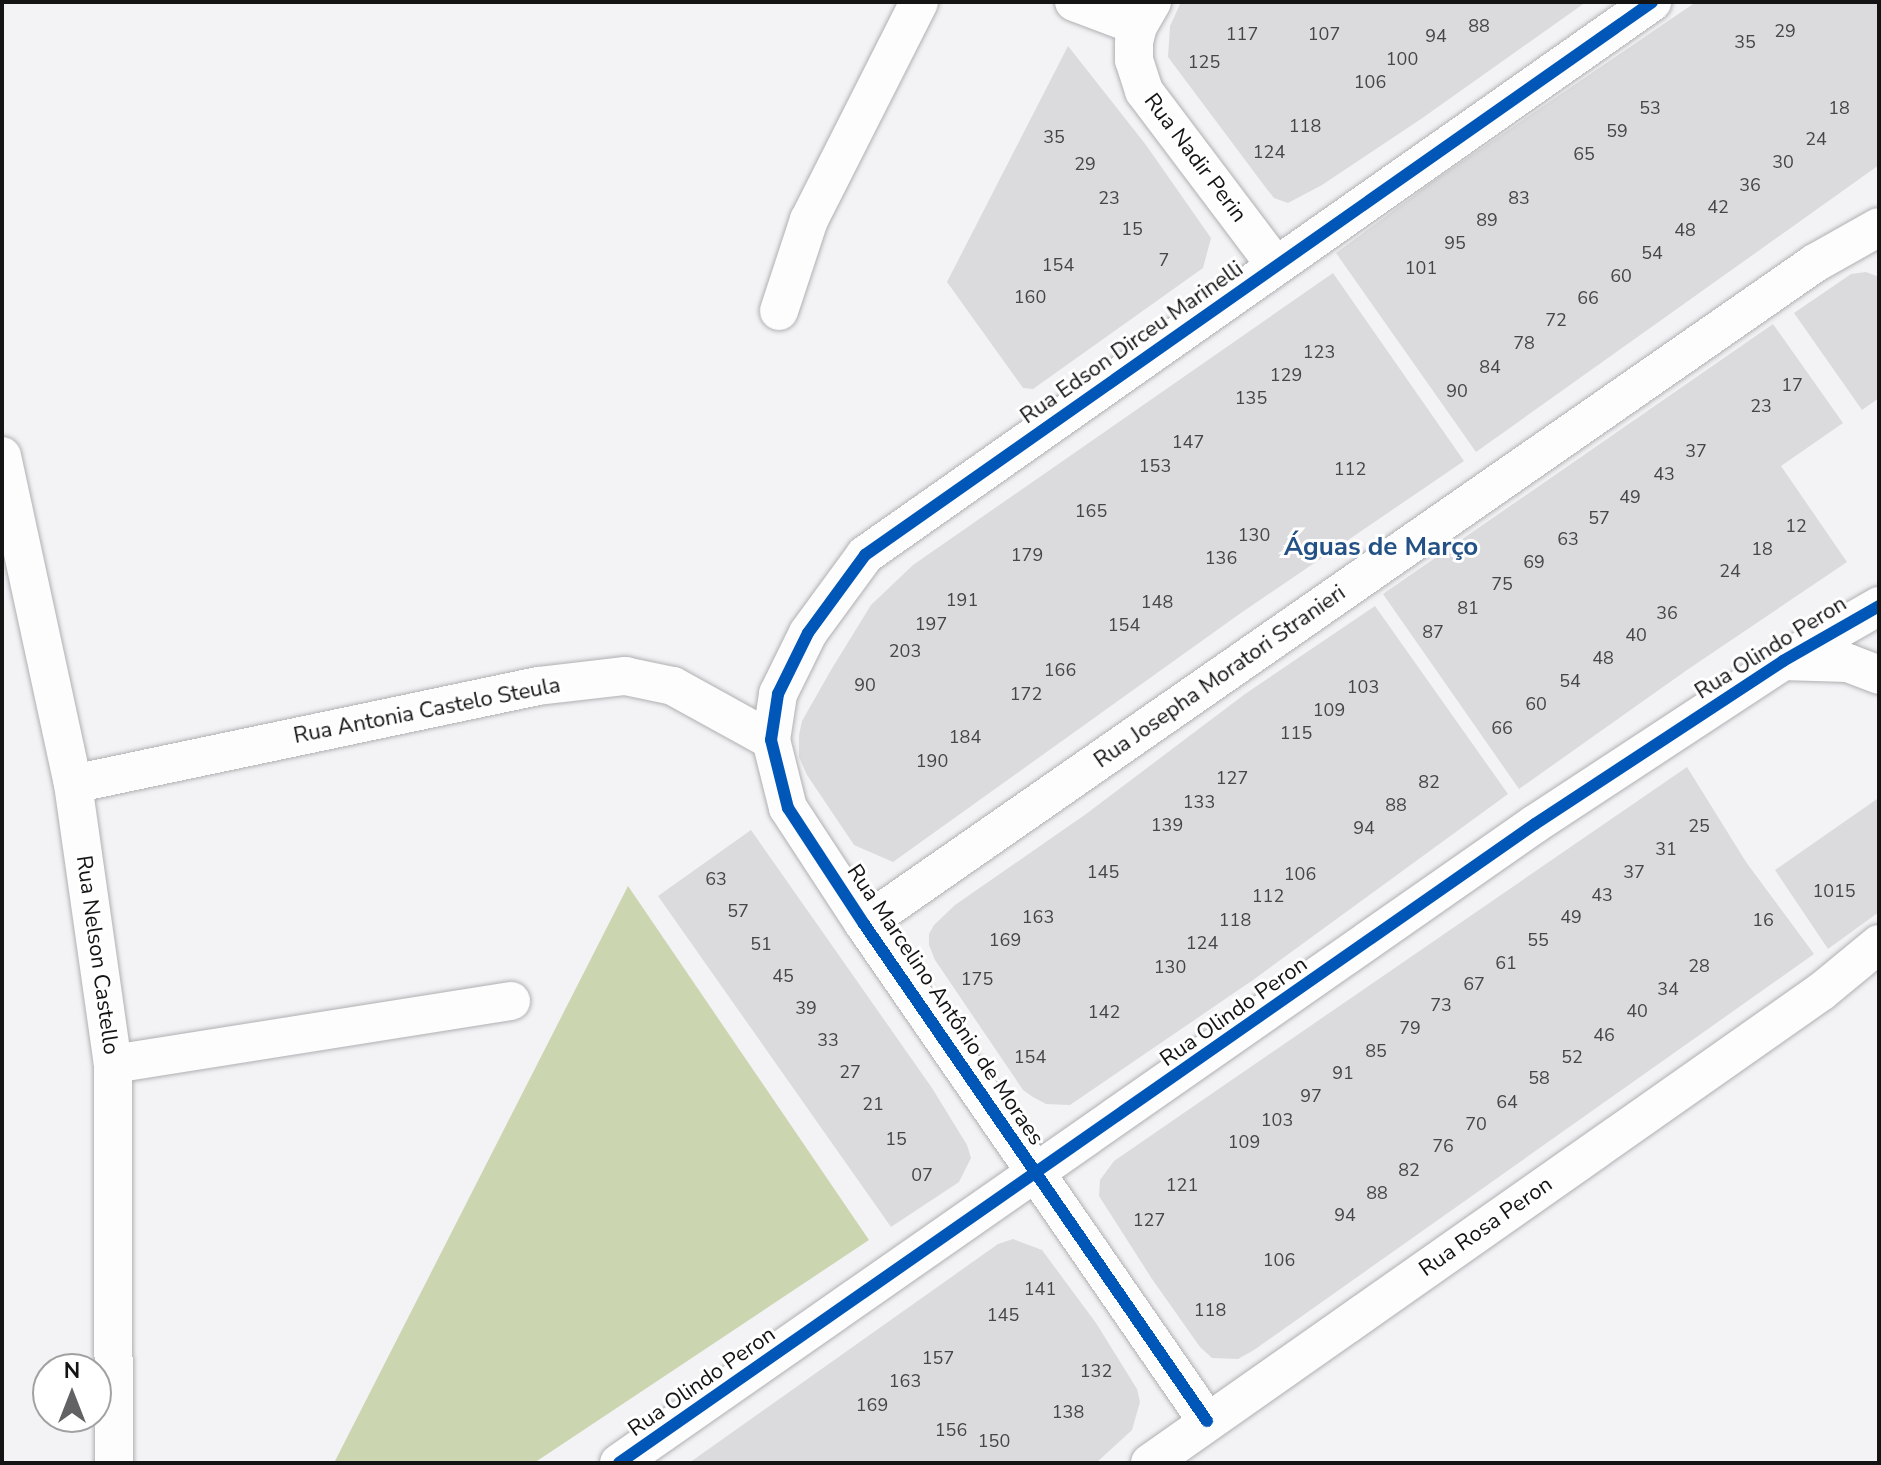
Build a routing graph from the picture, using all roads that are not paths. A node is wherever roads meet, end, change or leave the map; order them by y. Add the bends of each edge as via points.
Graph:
1 (919, 2) edge
2 (1074, 2) edge
3 (1652, 2) edge
4 (1142, 23) edge
5 (1871, 237) edge
6 (1276, 266) junction
7 (779, 311) dead end
8 (2, 456) edge
9 (11, 539) edge
10 (1879, 606) edge
11 (1783, 661) junction
12 (1879, 675) edge
13 (771, 740) junction
14 (73, 784) junction
15 (788, 808) joint
16 (864, 924) junction
17 (1879, 944) edge
18 (1879, 977) edge
19 (1822, 991) junction
20 (511, 1001) dead end
21 (113, 1064) junction
22 (1037, 1175) junction
23 (1207, 1421) junction
24 (114, 1463) edge
25 (619, 1463) edge
26 (1150, 1463) edge

1 - 7 street via 809,220
2 - 4 street
3 - 6 street, Rua Edson Dirceu Marinelli
4 - 6 street, Rua Nadir Perin via 1134,60 1144,91
5 - 16 street, Rua Josepha Moratori Stranieri via 1815,263
6 - 13 street, Rua Edson Dirceu Marinelli via 865,555 808,633 778,694
8 - 9 street, Rua Nelson Castello
9 - 14 street, Rua Nelson Castello
10 - 11 street, Rua Olindo Peron
11 - 12 street, Rua Olindo Peron via 1848,663
11 - 22 street, Rua Olindo Peron via 1535,824
13 - 14 street, Rua Antonia Castelo Steula via 673,686 625,676 538,686
13 - 15 street, Rua Edson Dirceu Marinelli
14 - 21 street, Rua Nelson Castello
15 - 16 street, Rua Marcelino Antônio de Moraes
16 - 22 street, Rua Marcelino Antônio de Moraes
17 - 19 street, Rua Rosa Peron
18 - 19 street, Rua Rosa Peron
19 - 23 street, Rua Rosa Peron
20 - 21 street
21 - 24 street, Rua Nelson Castello
22 - 23 street, Rua Marcelino Antônio de Moraes
22 - 25 street, Rua Olindo Peron
23 - 26 street, Rua Rosa Peron

